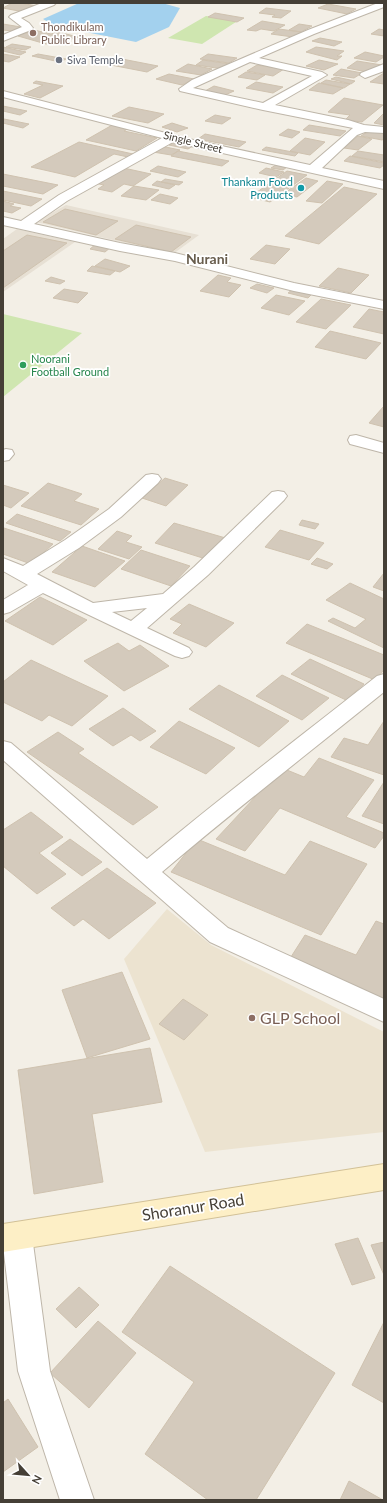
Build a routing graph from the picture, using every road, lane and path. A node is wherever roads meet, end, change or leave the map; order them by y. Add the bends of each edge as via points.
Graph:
1 (51, 3) edge
2 (384, 4) edge
3 (3, 38) edge
4 (249, 60) junction
5 (384, 67) edge
6 (365, 74) dead end
7 (3, 94) edge
8 (263, 106) junction
9 (363, 128) junction
10 (384, 130) edge
11 (171, 138) junction
12 (313, 168) junction
13 (384, 185) edge
14 (3, 221) edge
15 (24, 225) junction
16 (384, 305) edge
17 (356, 440) dead end
18 (384, 448) edge
19 (152, 479) dead end
20 (278, 496) dead end
21 (3, 564) edge
22 (24, 574) junction
23 (42, 585) junction
24 (169, 599) junction
25 (3, 608) edge
26 (90, 609) junction
27 (134, 629) junction
28 (182, 652) dead end
29 (384, 681) edge
30 (3, 748) edge
31 (147, 872) junction
32 (384, 1011) edge
33 (384, 1177) edge
34 (10, 1237) edge
35 (77, 1500) edge

1 - 3 street via 14,17 28,28
2 - 4 street
4 - 8 street via 322,75
4 - 8 street via 184,89
5 - 6 street
7 - 11 street, Single Street
8 - 9 street
9 - 10 street
9 - 12 street via 353,133
11 - 12 street, Single Street
11 - 15 street via 63,198
12 - 13 street, Single Street
14 - 15 street
15 - 16 street
17 - 18 street
19 - 22 street via 115,513
20 - 24 street
21 - 22 street
22 - 23 street
23 - 25 street
23 - 26 street
24 - 26 street
24 - 27 street
26 - 27 street
27 - 28 street
29 - 31 street via 224,807
30 - 31 street
31 - 32 street via 219,935
33 - 34 main road, Shoranur Road
34 - 35 street via 34,1371

